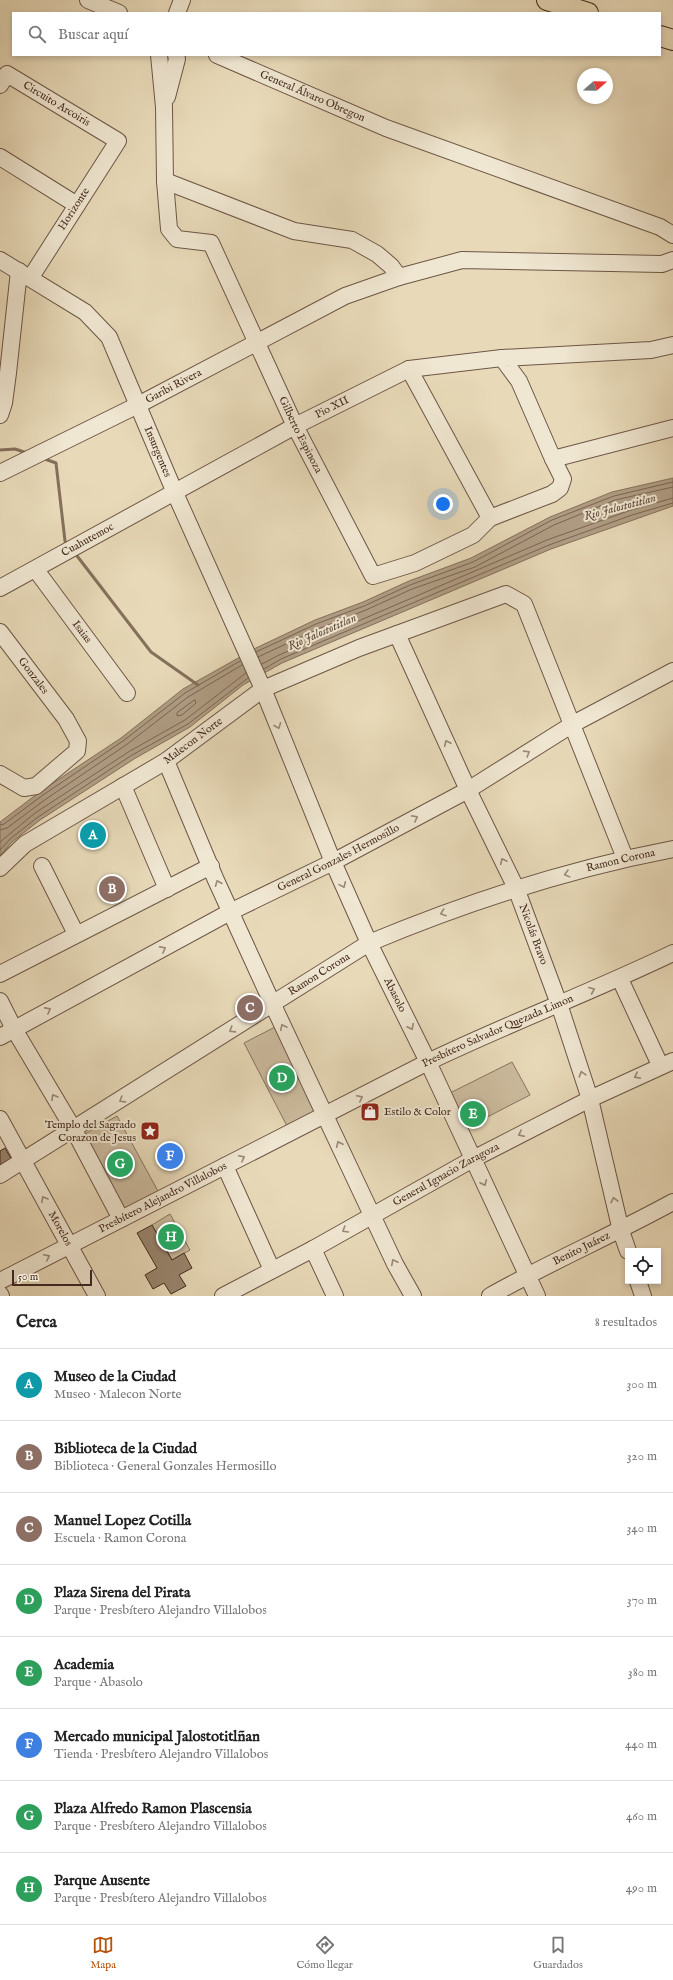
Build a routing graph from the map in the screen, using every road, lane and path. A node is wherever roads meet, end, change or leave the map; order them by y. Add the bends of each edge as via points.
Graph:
1 (88, 0) edge
2 (182, 0) edge
3 (546, 0) edge
4 (117, 12) edge
5 (177, 12) edge
6 (585, 12) edge
7 (661, 36) edge
8 (673, 40) edge
9 (159, 56) edge
10 (176, 56) edge
11 (218, 56) edge
12 (0, 85) edge
13 (164, 107) junction
14 (118, 141) joint
15 (0, 157) edge
16 (165, 180) junction
17 (77, 206) junction
18 (673, 235) edge
19 (0, 260) edge
20 (673, 260) edge
21 (25, 274) junction
22 (399, 277) junction
23 (258, 342) junction
24 (673, 345) edge
25 (502, 358) junction
26 (409, 369) junction
27 (138, 405) junction
28 (0, 415) edge
29 (296, 426) junction
30 (673, 428) edge
31 (553, 459) junction
32 (0, 473) edge
33 (175, 494) junction
34 (490, 518) junction
35 (36, 570) junction
36 (0, 588) edge
37 (0, 632) edge
38 (397, 634) junction
39 (672, 676) edge
40 (261, 685) junction
41 (127, 693) dead end
42 (573, 724) junction
43 (166, 761) junction
44 (1, 775) edge
45 (123, 786) junction
46 (468, 790) junction
47 (673, 849) edge
48 (626, 858) junction
49 (333, 862) junction
50 (42, 866) dead end
51 (211, 866) junction
52 (0, 868) edge
53 (516, 888) junction
54 (167, 889) junction
55 (230, 912) junction
56 (76, 934) junction
57 (369, 943) junction
58 (673, 953) edge
59 (0, 974) edge
60 (620, 978) junction
61 (0, 1001) edge
62 (560, 1004) junction
63 (272, 1005) junction
64 (14, 1029) junction
65 (0, 1037) edge
66 (428, 1062) junction
67 (667, 1063) edge
68 (590, 1099) junction
69 (326, 1116) junction
70 (0, 1119) edge
71 (74, 1130) junction
72 (5, 1140) edge
73 (473, 1159) junction
74 (23, 1161) junction
75 (225, 1166) junction
76 (0, 1175) edge
77 (673, 1202) edge
78 (372, 1214) junction
79 (121, 1219) junction
80 (621, 1231) junction
81 (70, 1245) junction
82 (627, 1248) edge
83 (313, 1249) junction
84 (272, 1270) junction
85 (527, 1275) junction
86 (0, 1281) edge
87 (639, 1284) edge
88 (97, 1296) edge
89 (223, 1296) edge
90 (335, 1296) edge
91 (414, 1296) edge
92 (490, 1296) edge
93 (537, 1296) edge
94 (643, 1296) edge

1 - 4 street
2 - 5 street
3 - 6 main road
7 - 8 main road
9 - 13 street
10 - 13 street
11 - 18 street, General Álvaro Obregon via 386,128 660,227
12 - 14 street, Circuito Arcoiris via 7,74
13 - 16 street
14 - 17 street, Horizonte
15 - 17 street
16 - 22 street via 294,231 352,240 378,254
16 - 23 street, Gilberto Espinoza via 169,229 177,240 211,243
17 - 21 street, Horizonte
19 - 21 street, Insurgentes
20 - 22 street, Garibi Rivera via 662,264 462,260
21 - 27 street, Insurgentes via 86,312 109,337
21 - 28 street
22 - 23 street, Garibi Rivera via 346,296
23 - 27 street, Garibi Rivera
23 - 29 street, Gilberto Espinoza
24 - 25 street, Pio XII via 651,350
25 - 26 street, Pio XII
25 - 31 street via 519,381
26 - 29 street, Pio XII
26 - 34 street
27 - 32 street, Garibi Rivera
27 - 33 street, Insurgentes
29 - 33 street, Pio XII
29 - 34 street, Gilberto Espinoza via 372,576 415,563 473,535
30 - 31 street
31 - 34 street via 563,479 560,488 552,494
33 - 35 street, Cuahutemoc
33 - 40 street, Insurgentes
35 - 36 street, Cuahutemoc
35 - 41 street, Isaias
37 - 44 street, Gonzales via 66,719 78,741 77,751 36,786 24,788
38 - 40 street, Malecon Norte
38 - 42 street, Malecon Norte via 506,594 524,604
46 -> 38 street, Nicolás Bravo
39 - 42 street, General Gonzales Hermosillo
40 - 43 street, Malecon Norte
40 -> 49 street, Abasolo
46 -> 42 street, General Gonzales Hermosillo
42 - 48 street, Malecon Norte
43 - 45 street, Malecon Norte
43 - 51 street
45 - 52 street, Malecon Norte via 25,844
45 - 54 street
49 -> 46 street, General Gonzales Hermosillo
53 -> 46 street, Nicolás Bravo
47 - 48 street, Ramon Corona
48 -> 53 street, Ramon Corona
49 - 55 street, General Gonzales Hermosillo
49 -> 57 street, Abasolo
50 - 56 street
51 - 54 street
55 -> 51 street
53 -> 57 street, Ramon Corona via 424,920
53 - 62 street, Nicolás Bravo
54 - 56 street
55 - 63 street
64 -> 55 street, General Gonzales Hermosillo
56 - 59 street
57 - 63 street, Ramon Corona
57 -> 66 street, Abasolo
58 - 60 street, Presbítero Salvador Quezada Limon
62 -> 60 street, Presbítero Salvador Quezada Limon
60 - 67 street
61 - 64 street
62 - 66 street, Presbítero Salvador Quezada Limon
68 -> 62 street, Nicolás Bravo
69 -> 63 street
63 -> 71 street, Ramon Corona
64 - 65 street, General Gonzales Hermosillo
71 -> 64 street
69 -> 66 street, Presbítero Salvador Quezada Limon
66 - 73 street, Abasolo
67 -> 68 street, General Ignacio Zaragoza
68 -> 73 street, General Ignacio Zaragoza
80 -> 68 street, Nicolás Bravo
75 -> 69 street, Presbítero Alejandro Villalobos
78 -> 69 street
70 - 72 street, Morelos
71 - 74 street, Ramon Corona
71 - 79 street
72 - 74 street, Morelos
73 - 78 street, General Ignacio Zaragoza
73 -> 85 street, Abasolo
74 - 76 street, Ramon Corona
81 -> 74 street, Morelos
75 - 79 street, Presbítero Alejandro Villalobos
75 - 84 street
77 - 80 street, Benito Juárez
78 -> 83 street, General Ignacio Zaragoza
91 -> 78 street via 395,1264
79 - 81 street, Presbítero Alejandro Villalobos
80 - 82 street, Nicolás Bravo
80 - 85 street, Benito Juárez
86 -> 81 street, Presbítero Alejandro Villalobos
81 - 88 street, Morelos
83 - 84 street, General Ignacio Zaragoza
83 - 90 street
84 - 89 street, General Ignacio Zaragoza
85 - 92 street, Benito Juárez
85 - 93 street, Abasolo
87 - 94 street

